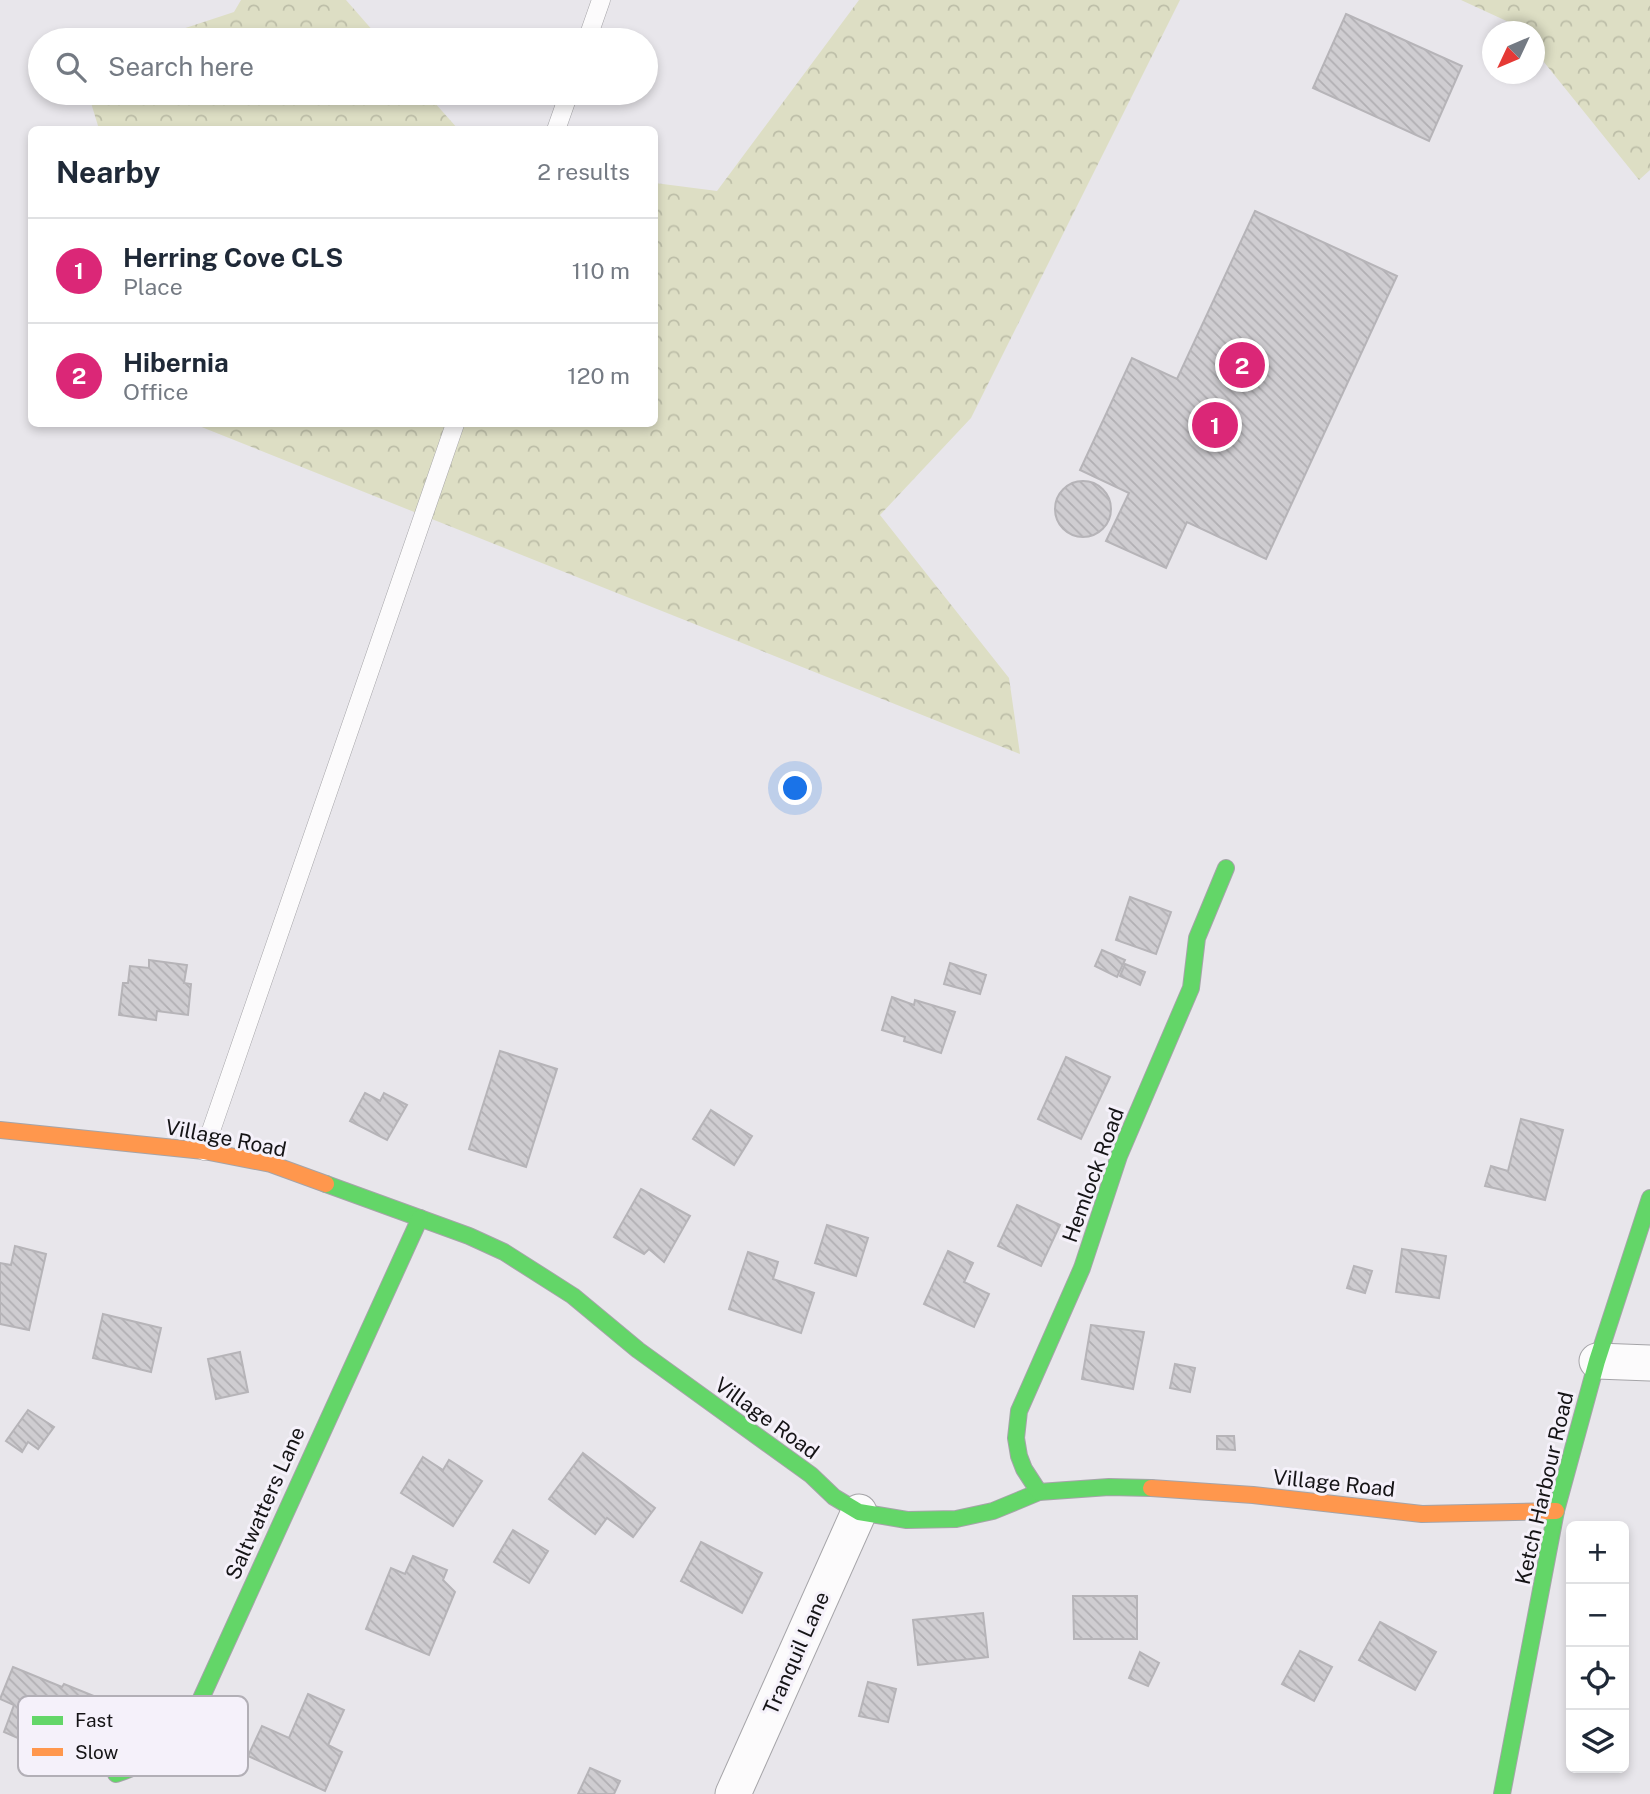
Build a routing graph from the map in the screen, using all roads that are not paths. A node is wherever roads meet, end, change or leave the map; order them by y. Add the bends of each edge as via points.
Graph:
1 (601, 0) edge
2 (591, 28) edge
3 (565, 105) edge
4 (557, 126) edge
5 (454, 427) edge
6 (1226, 868) dead end
7 (0, 1130) edge
8 (204, 1151) junction
9 (1650, 1198) edge
10 (419, 1218) junction
11 (1597, 1361) junction
12 (1650, 1363) edge
13 (1039, 1492) junction
14 (1556, 1511) junction
15 (859, 1512) junction
16 (202, 1696) edge
17 (733, 1794) edge
18 (1502, 1794) edge

1 - 2 lane
3 - 4 lane
5 - 8 lane
6 - 13 street, Hemlock Road via 1197,938 1191,988 1119,1156 1082,1268 1019,1410 1019,1456
7 - 8 street, Village Road
8 - 10 street, Village Road via 271,1164
9 - 11 street, Ketch Harbour Road
10 - 15 street, Village Road via 504,1252 573,1296 638,1350
10 - 16 street, Saltwatters Lane
11 - 12 street
11 - 14 street, Ketch Harbour Road
13 - 14 street, Village Road via 1168,1489 1422,1514
13 - 15 street, Village Road via 993,1511 957,1519 907,1520
14 - 18 street, Ketch Harbour Road
15 - 17 street, Tranquil Lane

